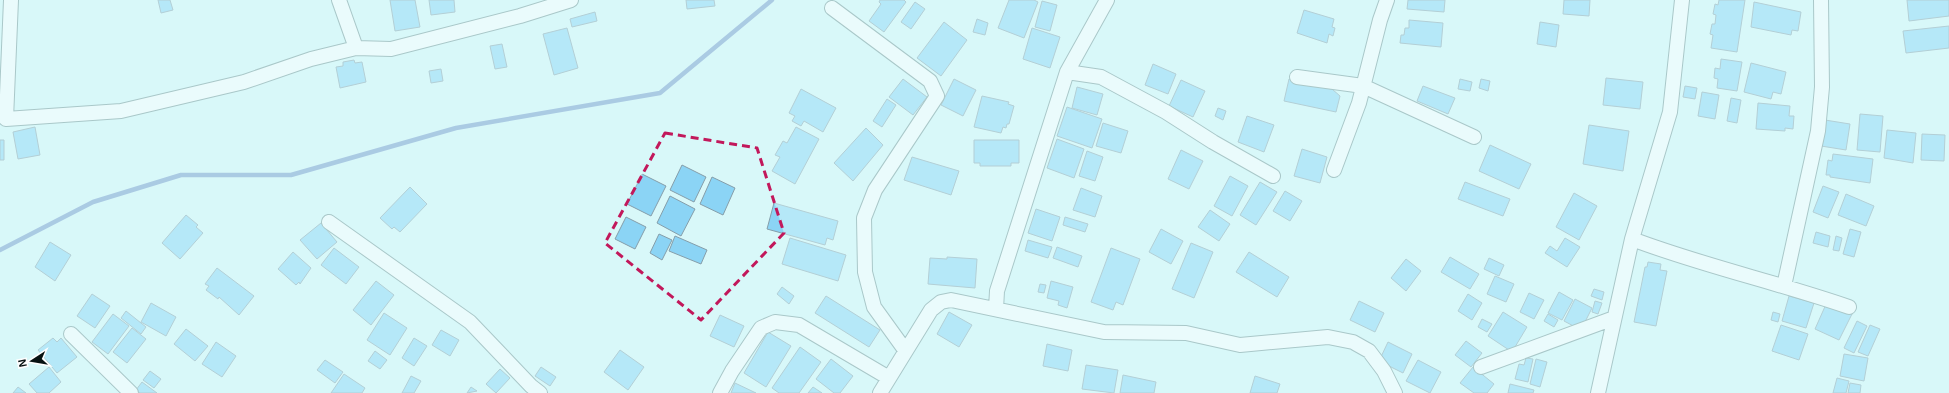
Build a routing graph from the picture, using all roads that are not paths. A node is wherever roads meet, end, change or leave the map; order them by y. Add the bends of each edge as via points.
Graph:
1 (11, 0) edge
2 (339, 0) edge
3 (571, 0) edge
4 (1107, 0) edge
5 (1387, 0) edge
6 (1682, 0) edge
7 (1821, 0) edge
8 (832, 8) dead end
9 (356, 48) junction
10 (1067, 72) junction
11 (1297, 77) dead end
12 (1363, 86) junction
13 (1474, 137) dead end
14 (1334, 170) dead end
15 (1273, 176) dead end
16 (329, 222) dead end
17 (1632, 239) junction
18 (1784, 286) junction
19 (1849, 307) dead end
20 (996, 309) junction
21 (1614, 318) junction
22 (71, 334) dead end
23 (905, 350) junction
24 (1482, 367) dead end
25 (889, 378) junction
26 (131, 393) edge
27 (540, 393) edge
28 (720, 393) edge
29 (880, 393) edge
30 (1396, 393) edge
31 (1598, 393) edge

1 - 9 street via 6,119 121,111 244,82
2 - 9 street
3 - 9 street via 520,16 391,49
4 - 10 street
5 - 12 street
6 - 17 street via 1670,112
7 - 18 street via 1822,87 1818,131
8 - 23 street via 930,81 937,96 875,190 864,218 865,272 874,307
10 - 15 street via 1101,77 1166,112
10 - 20 street via 997,291
11 - 12 street
12 - 13 street
12 - 14 street
16 - 27 street via 470,322
17 - 18 street via 1672,254
17 - 21 street
18 - 19 street
20 - 23 street via 951,300 941,302 931,310
20 - 30 street via 1104,332 1186,333 1240,345 1328,336 1353,342 1369,351
21 - 24 street
21 - 31 street
22 - 26 street
23 - 25 street
25 - 28 street via 799,325 775,322 760,328
25 - 29 street

